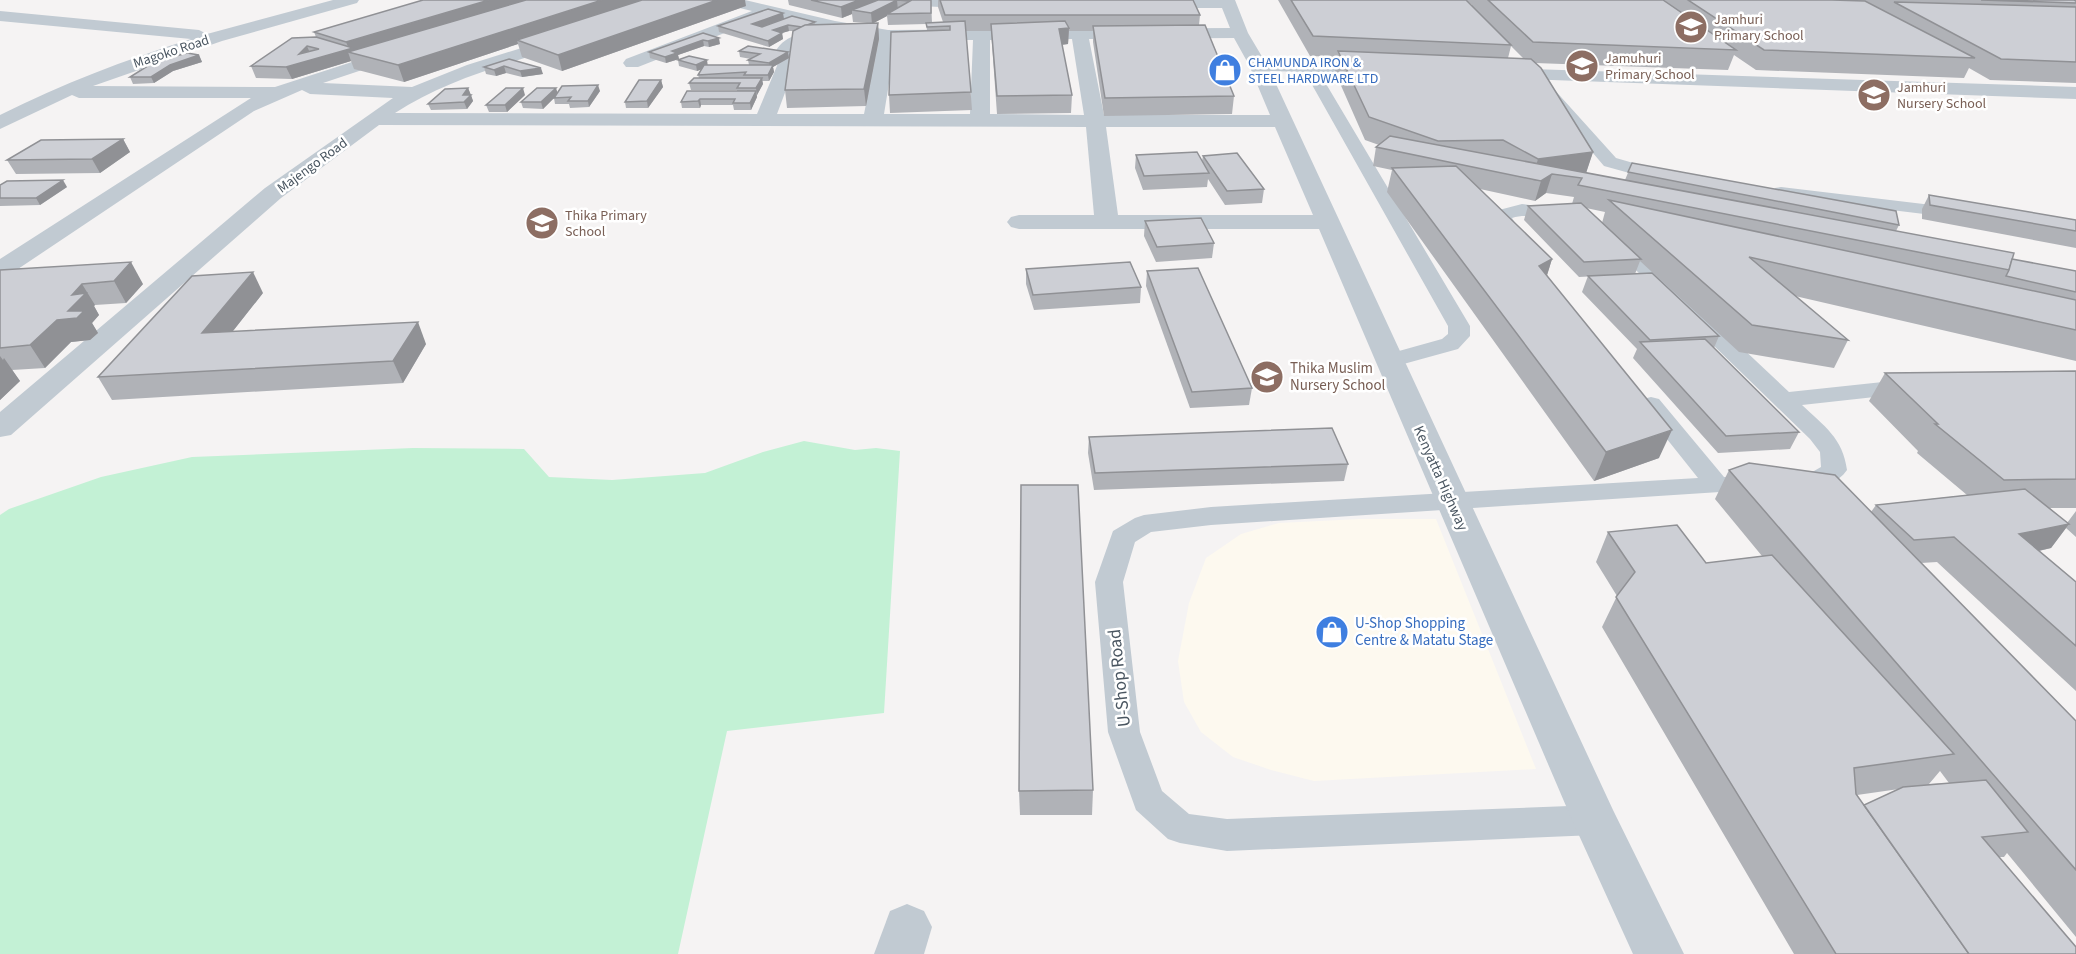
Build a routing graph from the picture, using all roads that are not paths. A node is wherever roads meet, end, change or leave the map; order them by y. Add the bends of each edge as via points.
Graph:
1 (351, 0) edge
2 (725, 0) edge
3 (795, 0) edge
4 (898, 0) edge
5 (1228, 1) edge
6 (1133, 3) edge
7 (1004, 4) edge
8 (769, 10) junction
9 (0, 16) edge
10 (835, 26) junction
11 (1240, 33) junction
12 (578, 34) edge
13 (1080, 34) junction
14 (888, 35) junction
15 (982, 35) junction
16 (213, 37) junction
17 (417, 46) edge
18 (1519, 58) edge
19 (632, 63) dead end
20 (1742, 64) edge
21 (1258, 65) junction
22 (1309, 67) junction
23 (1404, 70) edge
24 (1967, 70) edge
25 (1487, 73) edge
26 (1534, 75) junction
27 (1770, 83) junction
28 (284, 90) junction
29 (2007, 91) junction
30 (62, 92) junction
31 (416, 93) junction
32 (2076, 93) edge
33 (376, 119) junction
34 (765, 119) junction
35 (873, 120) junction
36 (980, 120) junction
37 (1095, 120) junction
38 (1283, 121) junction
39 (0, 123) edge
40 (1677, 180) edge
41 (1759, 190) edge
42 (1970, 215) edge
43 (1596, 221) junction
44 (1019, 222) dead end
45 (1107, 222) junction
46 (1328, 222) junction
47 (1631, 228) edge
48 (1528, 253) edge
49 (0, 270) edge
50 (1389, 361) junction
51 (1932, 386) edge
52 (1641, 392) edge
53 (1784, 400) junction
54 (0, 428) edge
55 (1717, 485) junction
56 (1451, 500) junction
57 (1595, 819) junction
58 (1659, 954) edge

1 - 16 street, Magoko Road
2 - 8 street
3 - 8 street
4 - 7 street
4 - 10 street
5 - 6 street
5 - 11 street, Kenyatta Highway
8 - 10 street
8 - 19 street
9 - 16 street
10 - 14 street
10 - 34 street via 796,41 784,50 783,57 789,58
11 - 13 street
11 - 21 street, Kenyatta Highway
12 - 31 street, Majengo Road
13 - 15 street
13 - 37 street
14 - 15 street
14 - 35 street
15 - 36 street
16 - 30 street, Magoko Road
17 - 28 street
18 - 26 street
20 - 27 street
21 - 22 street
21 - 38 street, Kenyatta Highway
22 - 23 street
22 - 50 lane via 1459,326 1459,336 1450,344
24 - 29 street
25 - 26 street
26 - 27 street
26 - 40 lane via 1611,162
27 - 29 street
28 - 30 street
28 - 31 street
28 - 49 street via 247,107
29 - 32 street
30 - 39 street, Magoko Road
31 - 33 street, Majengo Road
33 - 34 street
33 - 54 street, Majengo Road via 273,193
34 - 35 street
35 - 36 street
36 - 37 street
37 - 38 street
37 - 45 street
38 - 46 street, Kenyatta Highway
41 - 42 lane
43 - 47 lane
43 - 48 lane via 1522,209 1505,214 1505,226
43 - 53 lane
44 - 45 street
45 - 46 street
46 - 50 street, Kenyatta Highway
50 - 56 street, Kenyatta Highway
51 - 53 lane via 1888,387
52 - 55 lane
53 - 55 lane, U-Shop Road via 1832,452 1834,470 1820,479
55 - 56 lane, U-Shop Road
56 - 57 street, Kenyatta Highway
56 - 57 lane, U-Shop Road via 1200,517 1144,524 1123,537 1109,582 1124,732 1148,800 1180,828 1227,835
57 - 58 street, Kenyatta Highway

